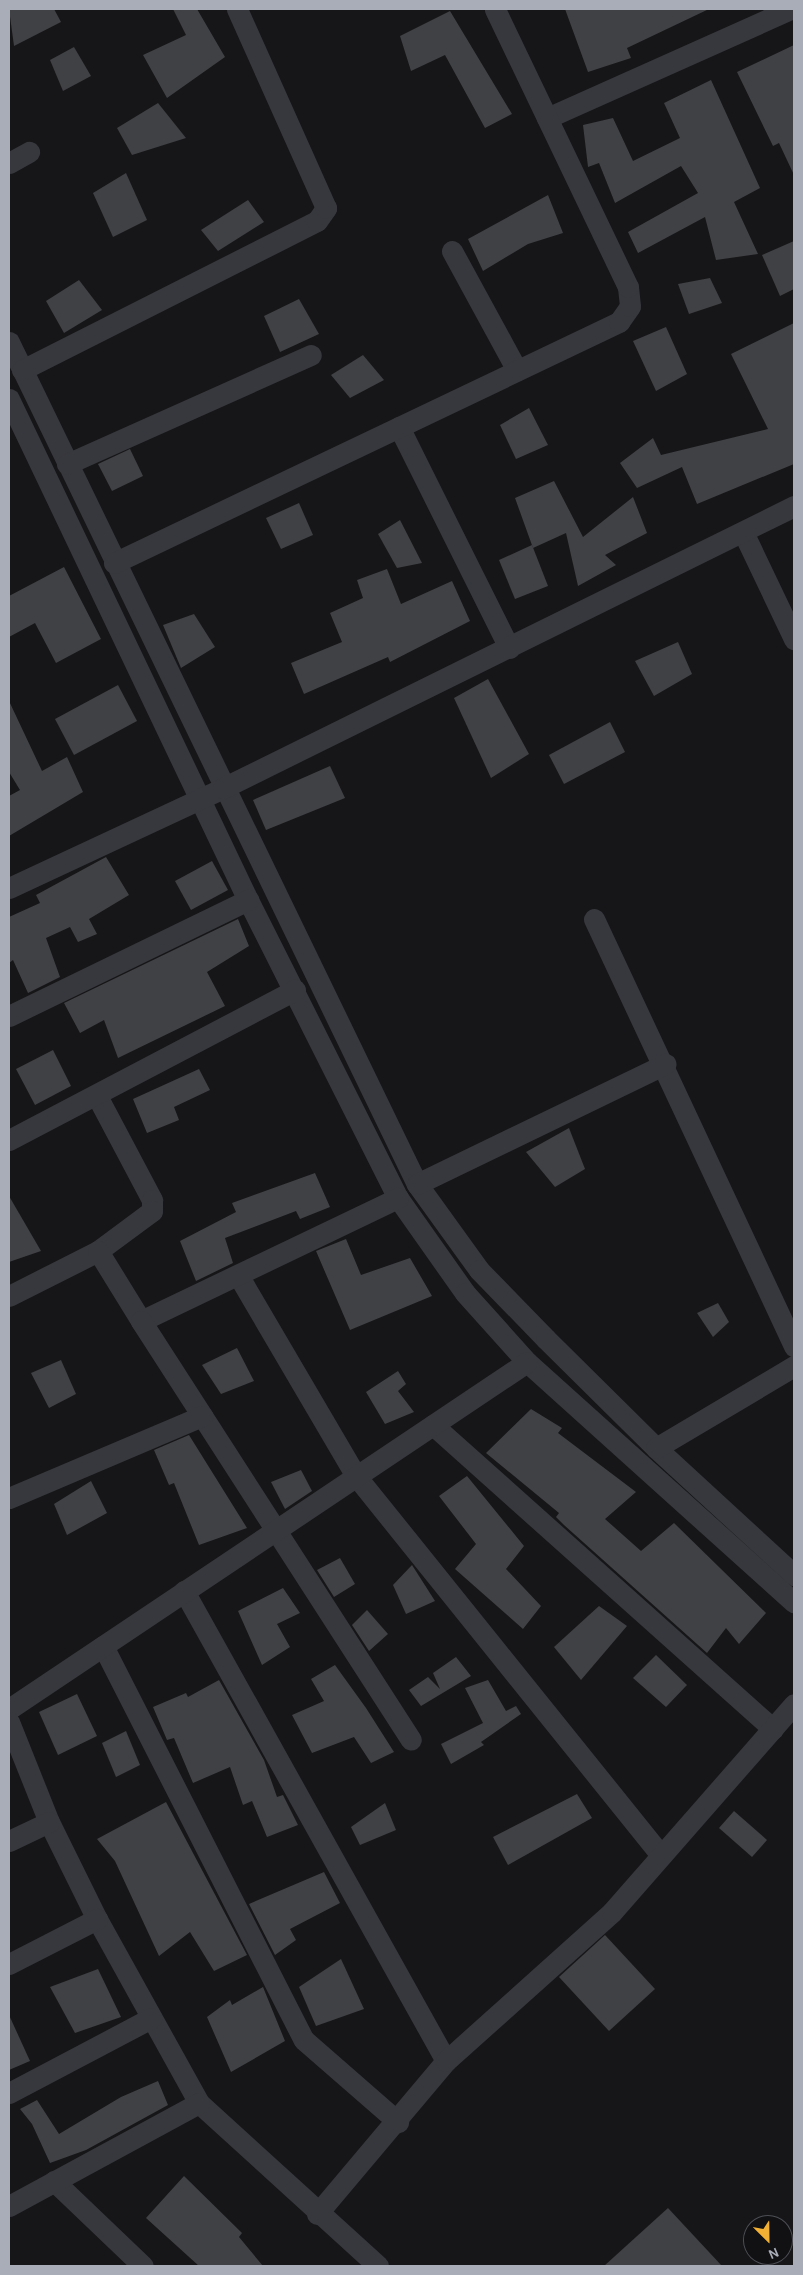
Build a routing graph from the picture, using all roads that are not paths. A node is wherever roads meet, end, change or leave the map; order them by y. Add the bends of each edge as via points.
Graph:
1 (237, 9) edge
2 (495, 9) edge
3 (791, 9) edge
4 (547, 118) junction
5 (29, 152) dead end
6 (9, 163) edge
7 (452, 251) dead end
8 (9, 342) edge
9 (311, 355) dead end
10 (22, 370) junction
11 (517, 370) junction
12 (9, 399) edge
13 (399, 427) junction
14 (67, 464) junction
15 (794, 506) edge
16 (743, 532) junction
17 (114, 563) junction
18 (794, 639) edge
19 (509, 648) junction
20 (223, 788) junction
21 (200, 799) junction
22 (9, 888) edge
23 (248, 900) junction
24 (594, 919) dead end
25 (296, 990) junction
26 (9, 1016) edge
27 (665, 1064) junction
28 (97, 1096) junction
29 (9, 1140) edge
30 (417, 1184) junction
31 (398, 1198) junction
32 (98, 1252) junction
33 (238, 1275) junction
34 (9, 1296) edge
35 (140, 1321) junction
36 (794, 1346) edge
37 (527, 1362) junction
38 (794, 1366) edge
39 (202, 1416) junction
40 (433, 1424) junction
41 (656, 1448) junction
42 (356, 1476) junction
43 (9, 1498) edge
44 (276, 1530) junction
45 (794, 1575) edge
46 (184, 1591) junction
47 (794, 1602) edge
48 (103, 1646) junction
49 (794, 1704) edge
50 (9, 1709) edge
51 (9, 1722) edge
52 (773, 1729) junction
53 (411, 1740) dead end
54 (49, 1822) junction
55 (9, 1841) edge
56 (661, 1856) junction
57 (97, 1919) junction
58 (9, 1964) edge
59 (151, 2018) junction
60 (446, 2061) junction
61 (9, 2093) edge
62 (199, 2103) junction
63 (398, 2122) junction
64 (54, 2181) junction
65 (9, 2206) edge
66 (317, 2214) junction
67 (142, 2266) edge
68 (378, 2266) edge

1 - 10 street via 326,208 317,221
2 - 4 street
3 - 4 street
4 - 11 street via 628,287 630,306 619,322
5 - 6 street
7 - 11 street
8 - 10 street
9 - 14 street
10 - 14 street
11 - 13 street
12 - 21 street
13 - 17 street
13 - 19 street
14 - 17 street
15 - 16 street
16 - 18 street
16 - 19 street
17 - 20 street
19 - 20 street
20 - 21 street
20 - 30 street
21 - 22 street
21 - 23 street
23 - 25 street
23 - 26 street
24 - 27 street
25 - 28 street
25 - 31 street
27 - 30 street
27 - 36 street
28 - 29 street
28 - 32 street via 152,1200 152,1211
30 - 41 street via 479,1270
31 - 33 street
31 - 37 street via 465,1293
32 - 34 street
32 - 35 street
33 - 35 street
33 - 42 street
35 - 39 street
37 - 40 street
37 - 47 street
38 - 41 street
39 - 43 street
39 - 44 street
40 - 42 street
40 - 52 street
41 - 45 street
42 - 44 street
42 - 56 street
44 - 46 street
44 - 53 street
46 - 48 street
46 - 60 street
48 - 50 street
48 - 63 street via 304,2040
49 - 52 street
51 - 54 street
52 - 56 street
54 - 55 street
54 - 57 street
56 - 60 street via 612,1912
57 - 58 street
57 - 59 street
59 - 61 street
59 - 62 street
60 - 63 street
62 - 64 street
62 - 66 street
63 - 66 street
64 - 65 street
64 - 67 street
66 - 68 street

